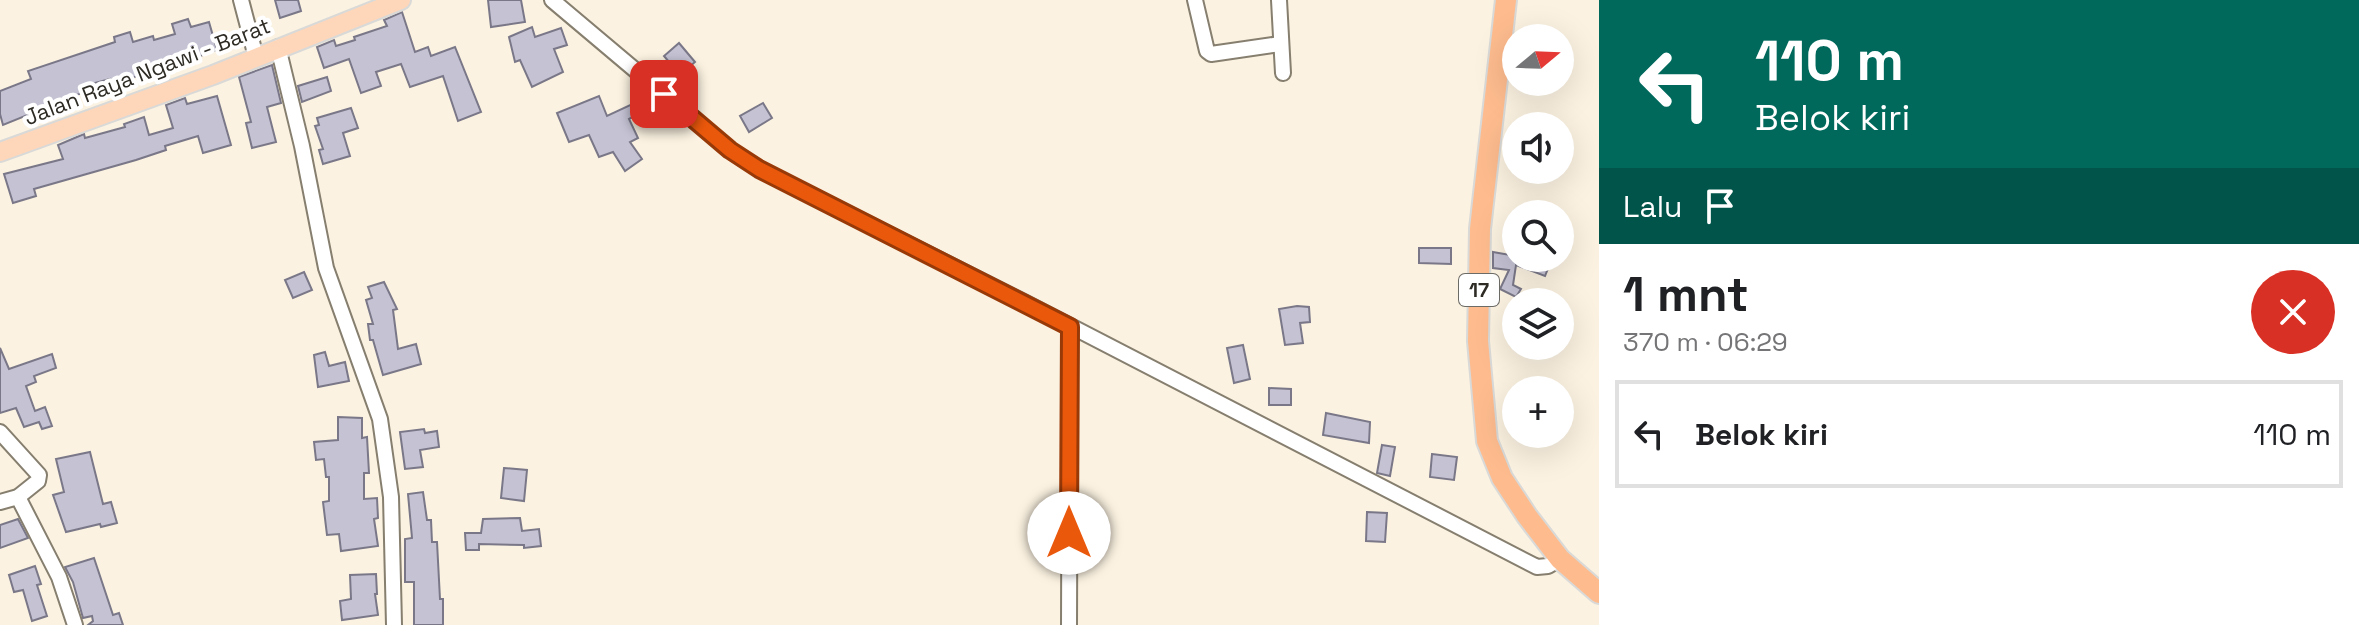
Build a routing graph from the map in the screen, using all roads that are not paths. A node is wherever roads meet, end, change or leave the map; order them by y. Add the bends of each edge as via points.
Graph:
1 (241, 0) edge
2 (401, 0) edge
3 (552, 0) edge
4 (1195, 0) edge
5 (1279, 0) edge
6 (1506, 0) edge
7 (1280, 44) junction
8 (278, 47) junction
9 (256, 57) junction
10 (1283, 73) dead end
11 (0, 152) edge
12 (1070, 327) junction
13 (0, 432) edge
14 (18, 497) junction
15 (0, 502) edge
16 (1560, 559) junction
17 (1599, 593) edge
18 (75, 625) edge
19 (394, 625) edge
20 (1069, 625) edge

1 - 9 street
2 - 8 main road, Jalan Raya Ngawi - Barat
3 - 12 street via 759,169
4 - 7 street via 1211,54
5 - 7 street
6 - 16 highway, 17 via 1480,229 1483,405 1487,441 1502,478
7 - 10 street
8 - 9 main road, Jalan Raya Ngawi - Barat
8 - 19 street via 326,268 380,419 391,497
9 - 11 main road, Jalan Raya Ngawi - Barat
12 - 16 street via 1537,567
12 - 20 street
13 - 14 street via 39,475
14 - 15 street
14 - 18 street via 59,577
16 - 17 highway, 17

